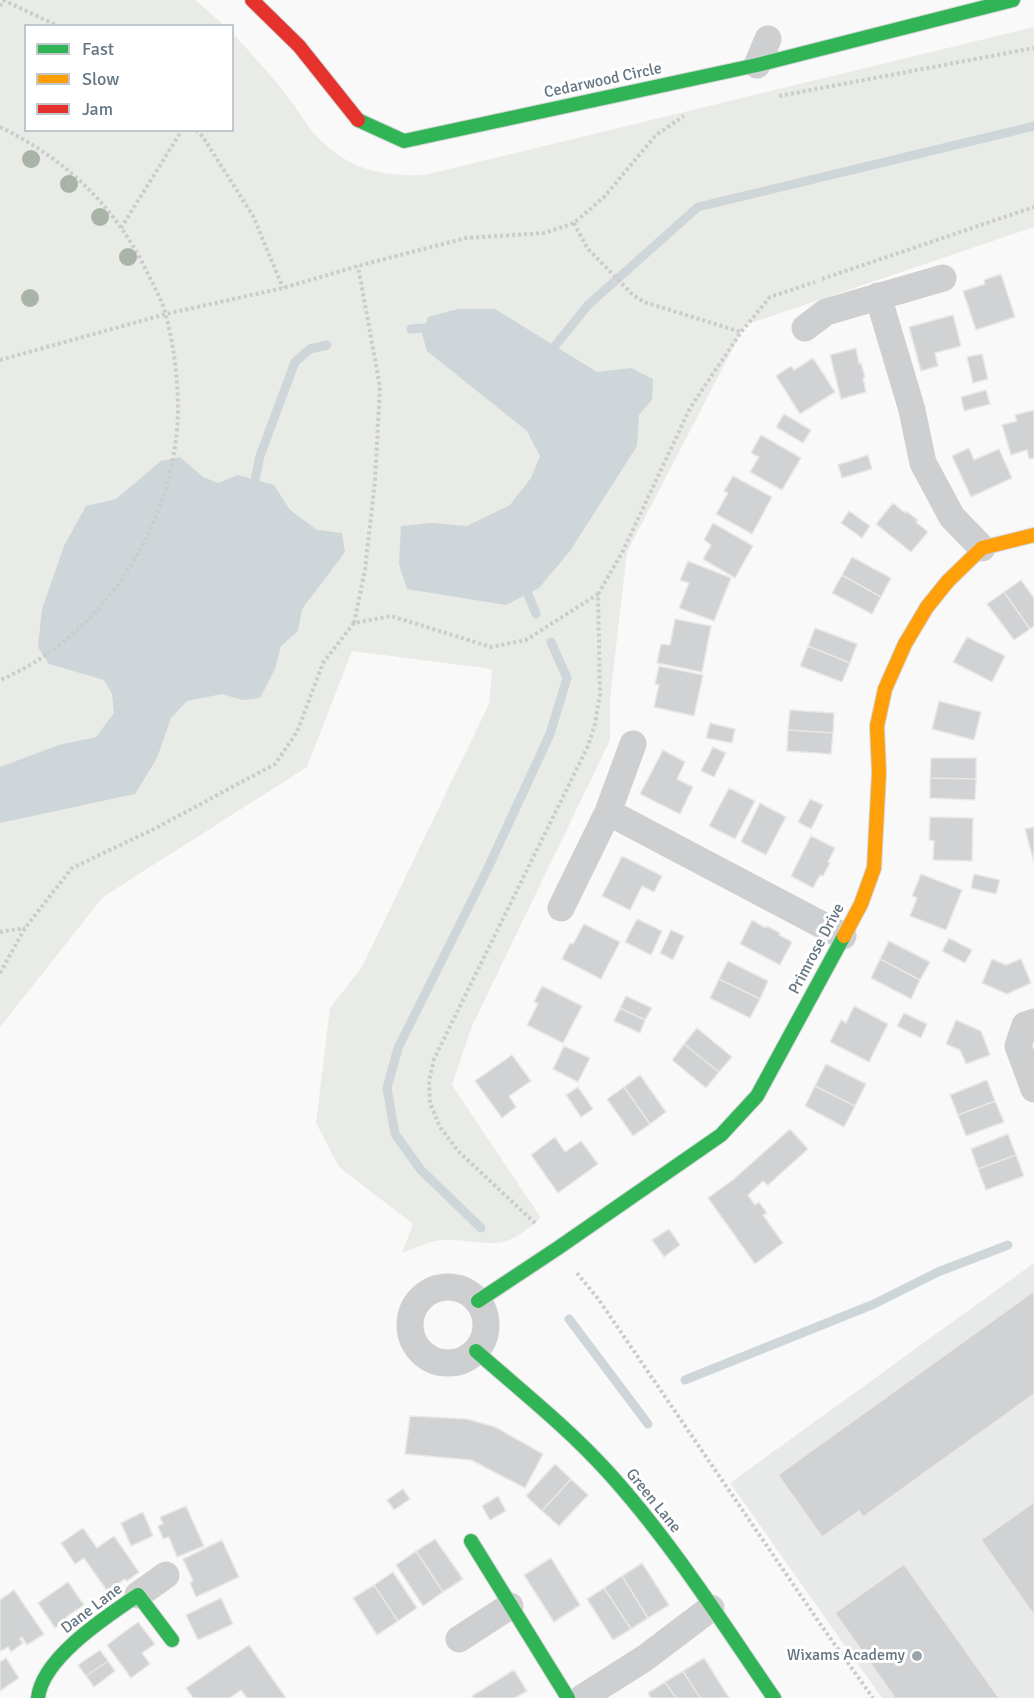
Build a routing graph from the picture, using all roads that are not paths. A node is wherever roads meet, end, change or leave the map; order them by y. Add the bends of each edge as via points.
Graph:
1 (252, 0) edge
2 (1013, 0) edge
3 (768, 39) dead end
4 (757, 65) junction
5 (943, 278) dead end
6 (878, 296) junction
7 (805, 328) dead end
8 (1034, 536) edge
9 (982, 548) junction
10 (633, 744) dead end
11 (608, 812) junction
12 (561, 908) dead end
13 (843, 936) junction
14 (1034, 1022) edge
15 (1034, 1089) edge
16 (478, 1301) junction
17 (476, 1351) junction
18 (471, 1541) dead end
19 (166, 1575) dead end
20 (138, 1595) junction
21 (510, 1606) junction
22 (711, 1608) junction
23 (459, 1639) dead end
24 (172, 1640) dead end
25 (38, 1698) edge
26 (568, 1698) edge
27 (582, 1698) edge
28 (774, 1698) edge

1 - 4 street, Cedarwood Circle via 299,46 359,121 404,141
2 - 4 street, Cedarwood Circle
3 - 4 street
5 - 6 street
6 - 7 street via 826,312
6 - 9 street via 912,410 923,463 952,517
8 - 9 street
9 - 13 street, Primrose Drive via 927,608 885,688 877,726 879,783 874,868 861,904
10 - 11 street
11 - 12 street
11 - 13 street
13 - 16 street, Primrose Drive via 757,1096 721,1135
14 - 15 street via 1025,1025 1018,1046
16 - 17 street via 486,1326
16 - 17 street via 465,1290 432,1290 419,1300 411,1315 410,1332 417,1347 429,1358 446,1363 462,1360
17 - 22 street, Green Lane via 606,1470 659,1532
18 - 21 street
19 - 20 street
20 - 24 street, Dane Lane
20 - 25 street, Dane Lane via 74,1641 54,1663
21 - 23 street
21 - 26 street
22 - 27 street via 645,1658
22 - 28 street, Green Lane

